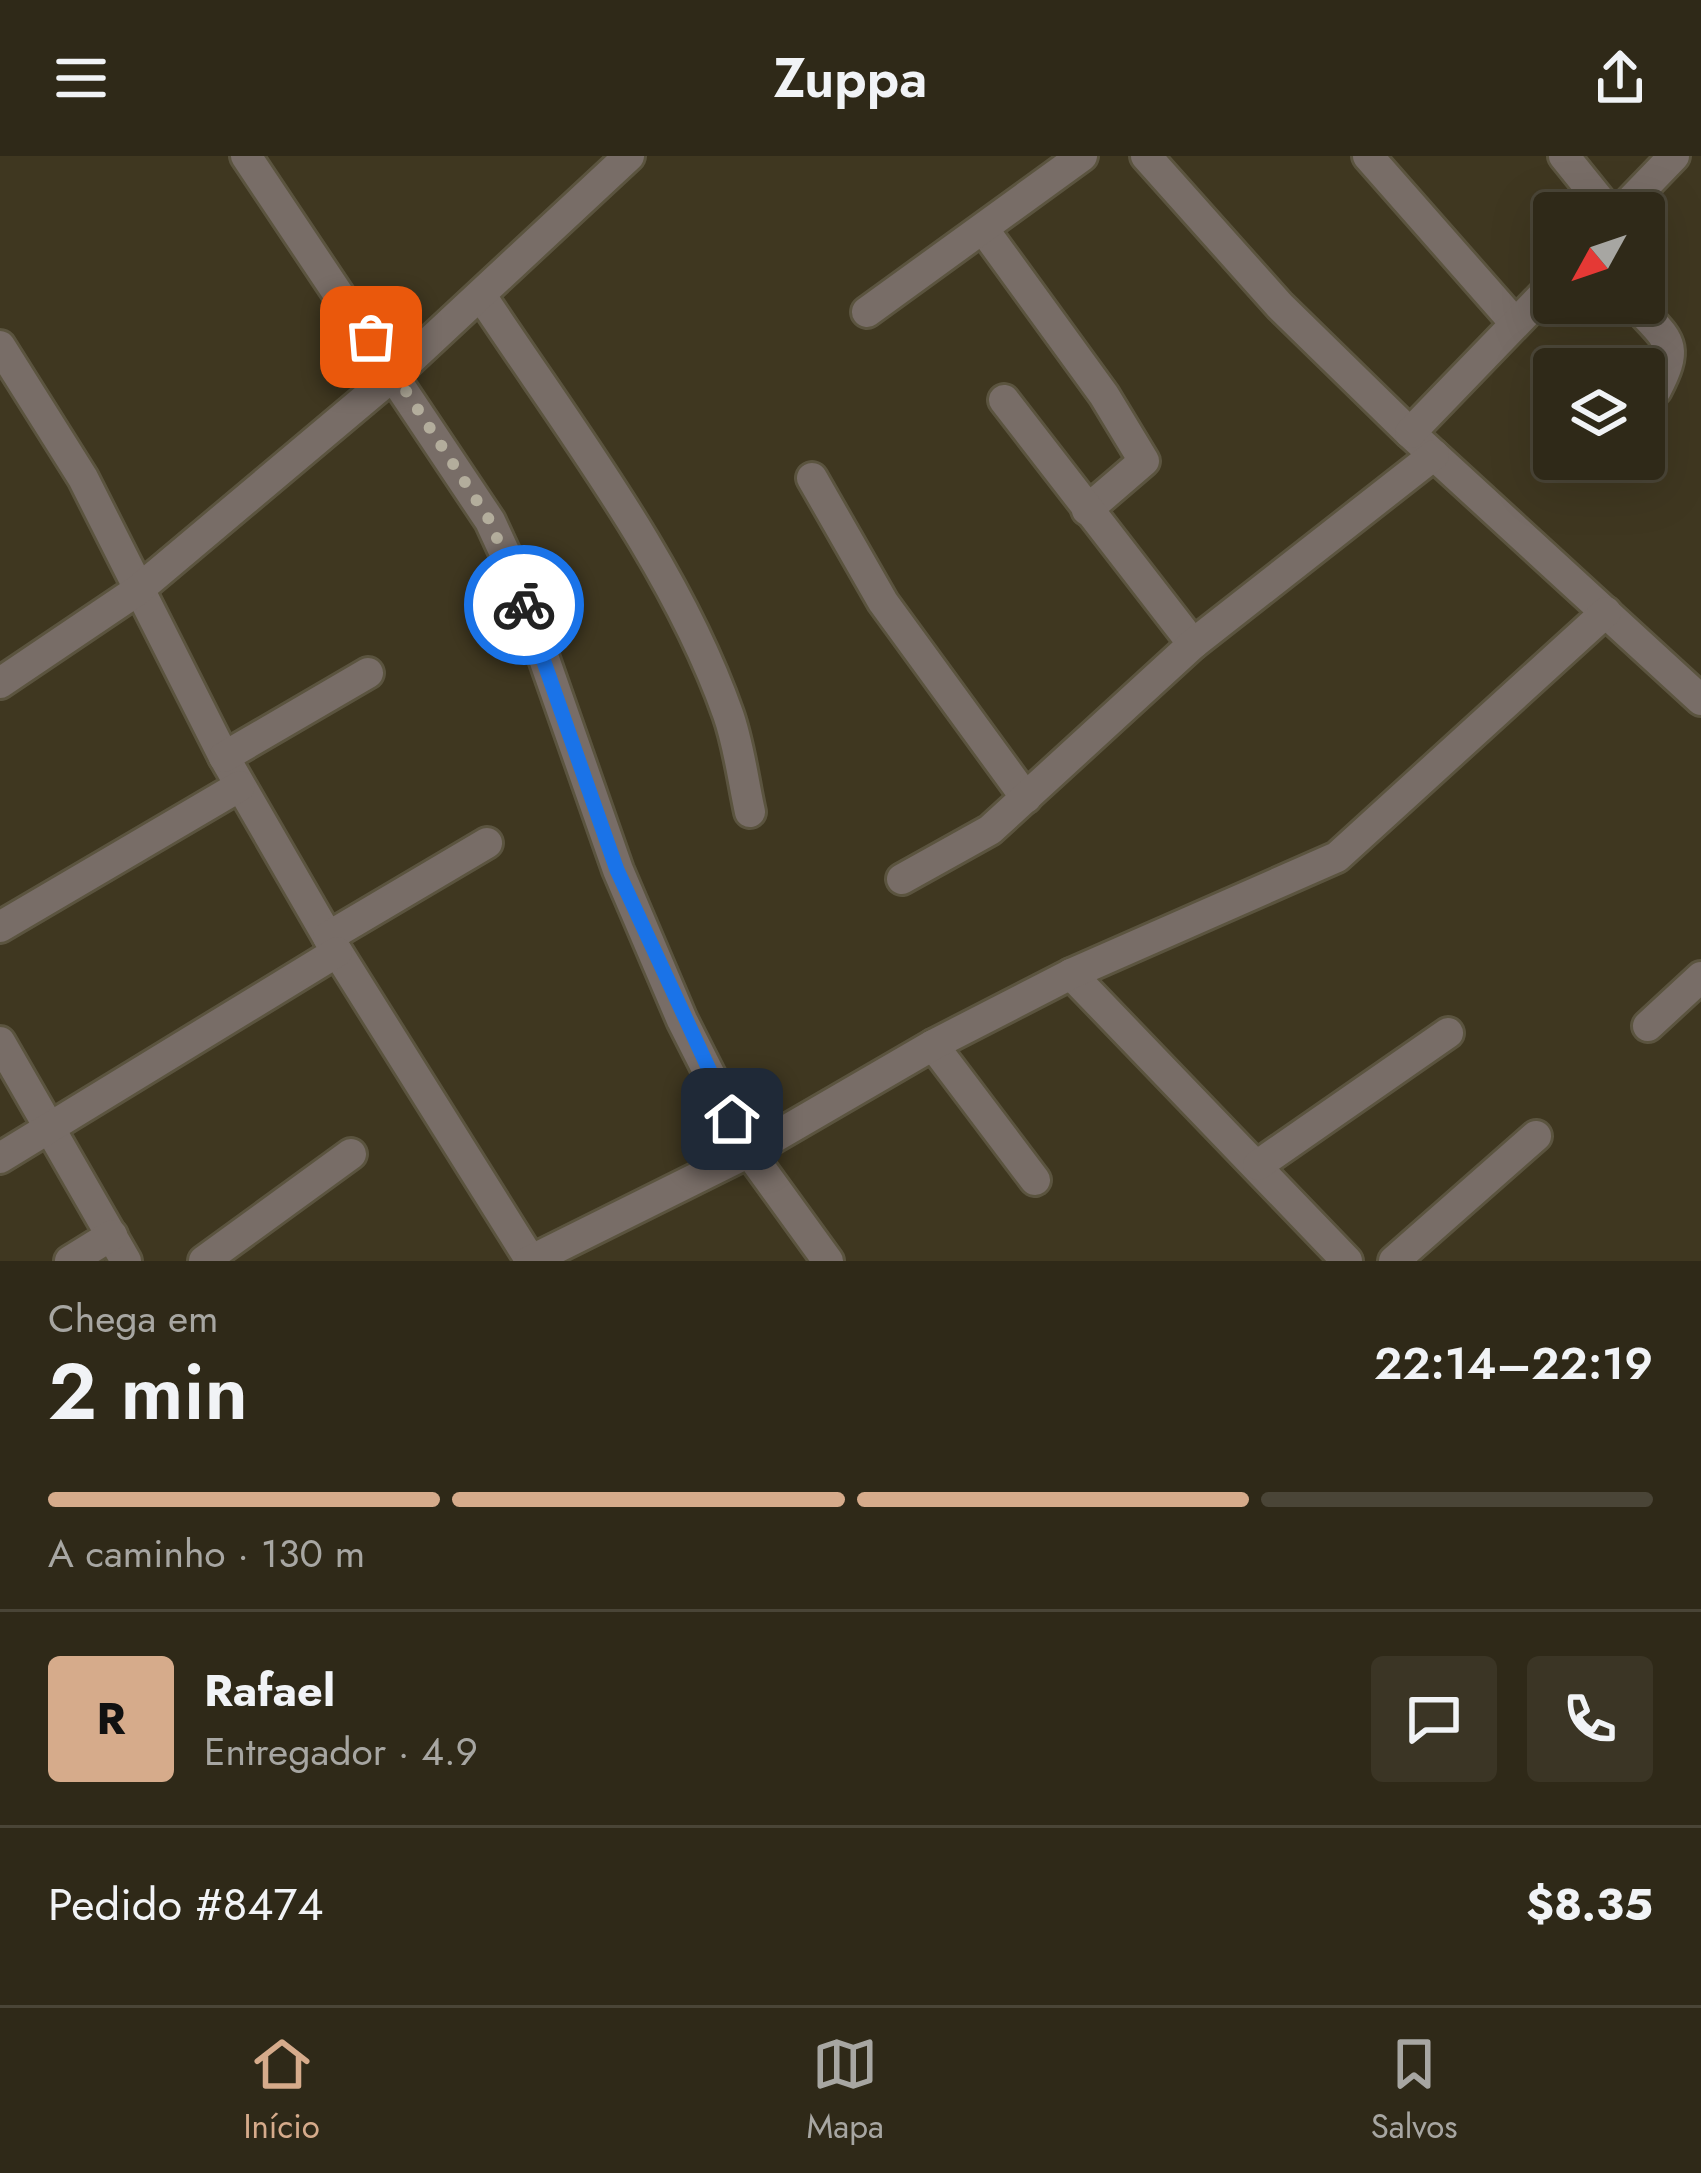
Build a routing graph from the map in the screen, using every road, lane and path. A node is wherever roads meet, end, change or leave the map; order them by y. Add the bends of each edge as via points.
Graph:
1 (246, 156) edge
2 (629, 156) edge
3 (1082, 156) edge
4 (1146, 156) edge
5 (1368, 156) edge
6 (1564, 156) edge
7 (1674, 156) edge
8 (1593, 192) edge
9 (1639, 192) edge
10 (985, 230) junction
11 (482, 297) junction
12 (1533, 304) edge
13 (867, 312) dead end
14 (1515, 322) junction
15 (1653, 324) edge
16 (0, 346) edge
17 (396, 373) junction
18 (1665, 373) edge
19 (12, 392) edge
20 (1004, 400) dead end
21 (1410, 434) junction
22 (1434, 455) junction
23 (812, 478) dead end
24 (1087, 510) junction
25 (138, 590) junction
26 (1606, 612) junction
27 (1193, 644) junction
28 (368, 673) dead end
29 (0, 682) edge
30 (1701, 700) edge
31 (224, 757) junction
32 (240, 786) junction
33 (1026, 798) junction
34 (750, 812) dead end
35 (487, 843) dead end
36 (902, 879) dead end
37 (0, 927) edge
38 (333, 945) junction
39 (1071, 974) junction
40 (1701, 976) edge
41 (1648, 1026) dead end
42 (1448, 1033) dead end
43 (0, 1042) edge
44 (933, 1045) junction
45 (51, 1125) junction
46 (1536, 1136) dead end
47 (749, 1151) junction
48 (351, 1154) dead end
49 (0, 1158) edge
50 (1258, 1165) junction
51 (1035, 1180) dead end
52 (119, 1248) edge
53 (70, 1261) edge
54 (204, 1261) edge
55 (530, 1261) edge
56 (828, 1261) edge
57 (1347, 1261) edge
58 (1394, 1261) edge

1 - 17 street
2 - 11 street
3 - 10 street
4 - 21 street via 1280,306
5 - 14 street
6 - 8 street
7 - 9 street
10 - 13 street
10 - 24 street via 1144,461
11 - 17 street
11 - 34 street via 637,531 716,683
12 - 14 street
14 - 21 street
15 - 18 street via 1672,346
16 - 19 street
17 - 25 street
17 - 47 street via 506,556 617,870
19 - 25 street via 83,478
20 - 24 street
21 - 22 street
22 - 26 street
22 - 27 street
23 - 33 street via 883,602
24 - 27 street
25 - 29 street
25 - 31 street
26 - 30 street
26 - 39 street via 1337,856
27 - 33 street
28 - 31 street
31 - 32 street
32 - 37 street
32 - 38 street
33 - 36 street via 966,846
35 - 38 street
38 - 45 street
38 - 55 street
39 - 44 street
39 - 50 street
40 - 41 street
42 - 50 street
43 - 45 street
44 - 47 street
44 - 51 street
45 - 49 street
45 - 52 street
46 - 58 street
47 - 55 street
47 - 56 street
48 - 54 street
50 - 57 street
52 - 53 street

